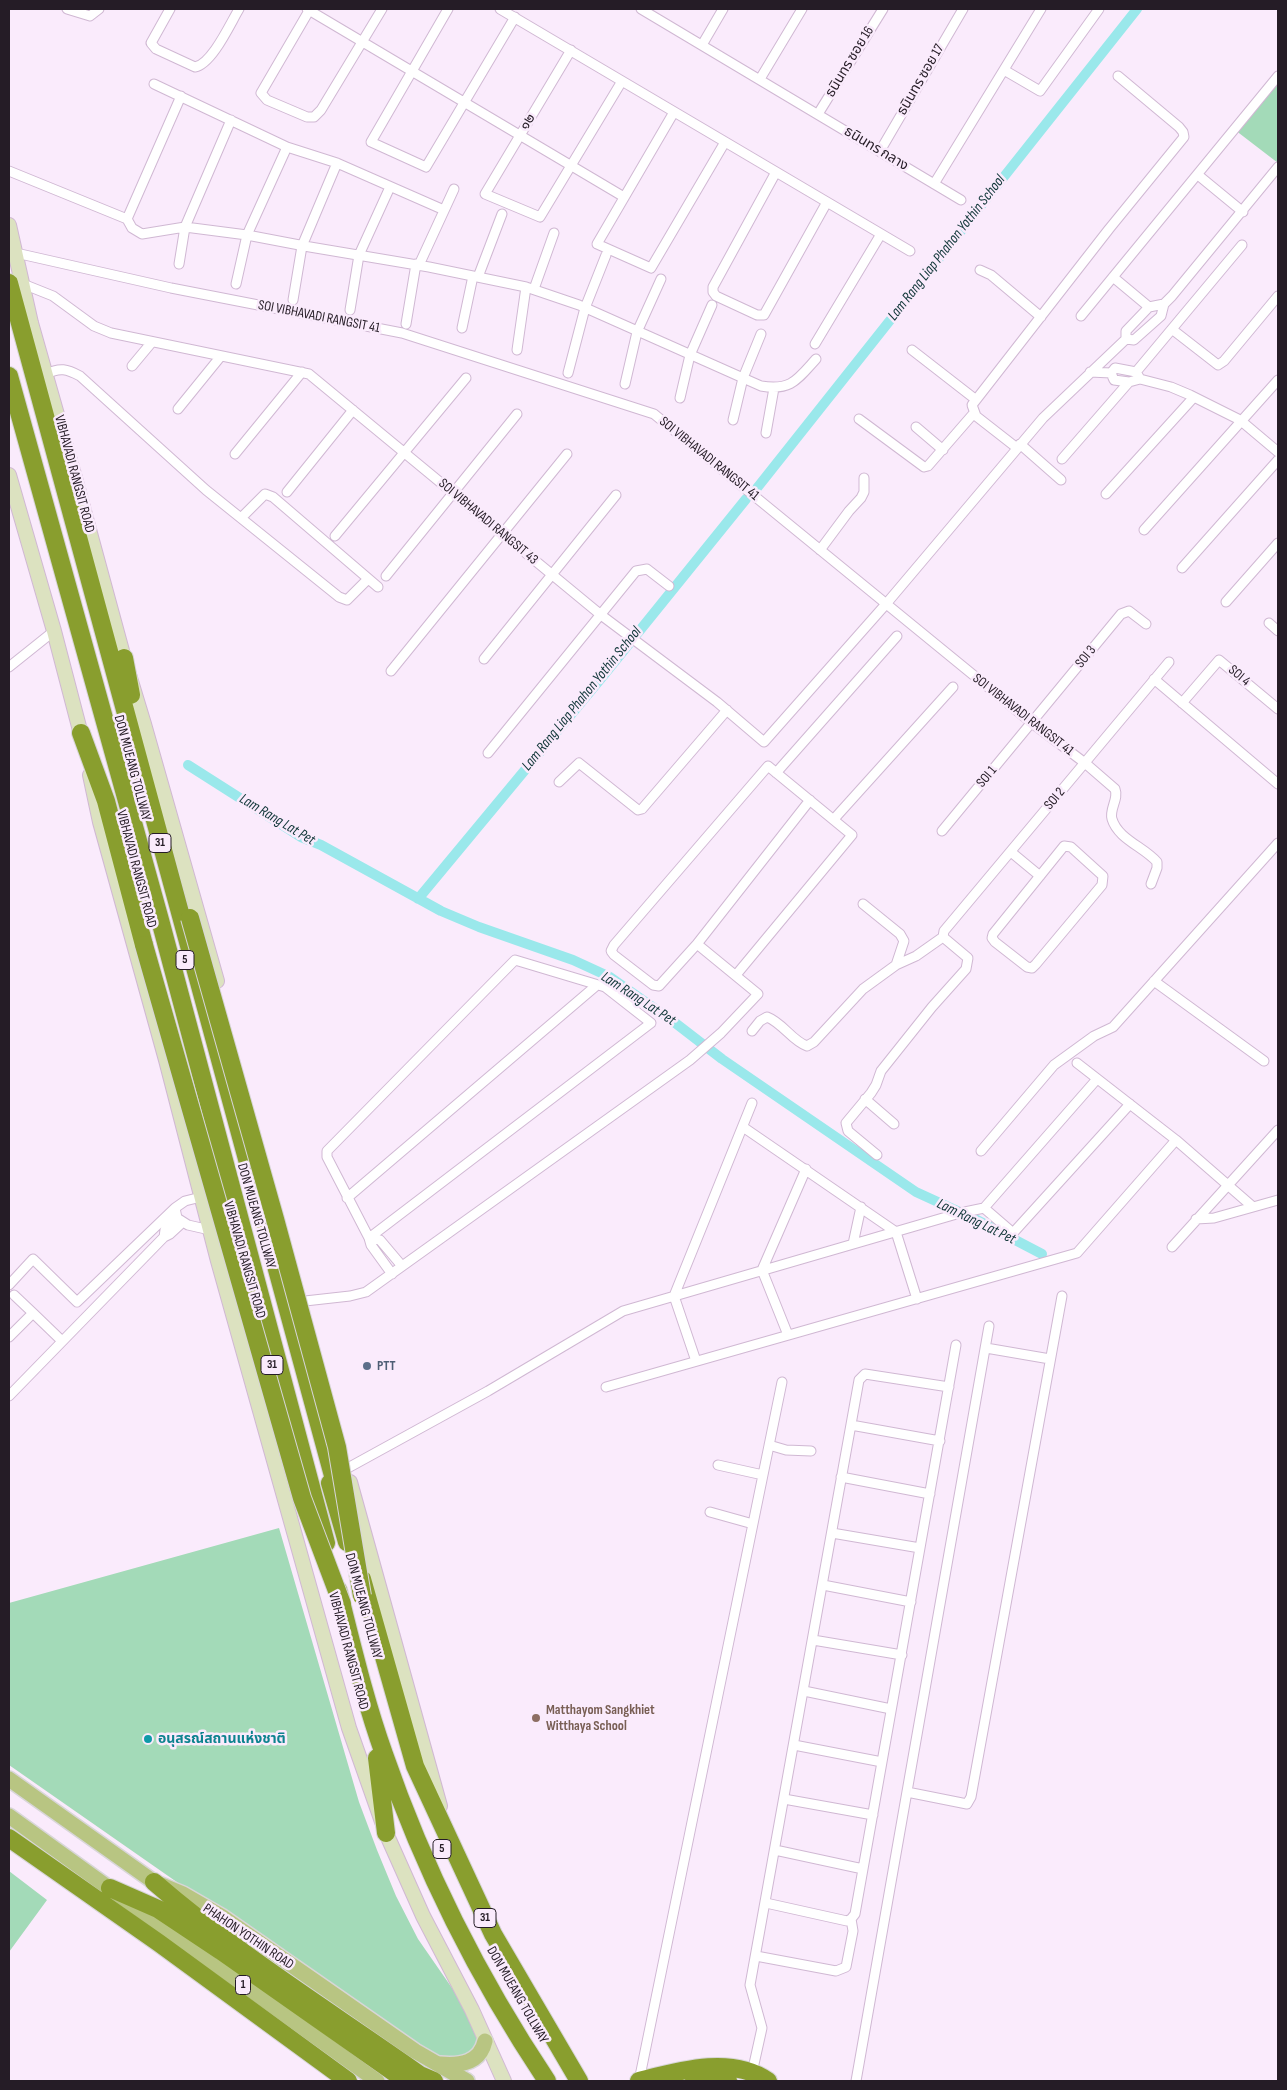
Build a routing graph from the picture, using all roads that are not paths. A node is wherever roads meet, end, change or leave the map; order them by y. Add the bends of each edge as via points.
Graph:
1 (67, 9) edge
2 (99, 9) edge
3 (170, 9) edge
4 (239, 9) edge
5 (309, 9) edge
6 (382, 9) edge
7 (448, 9) edge
8 (500, 9) edge
9 (644, 9) edge
10 (723, 9) edge
11 (802, 9) edge
12 (883, 9) edge
13 (963, 9) edge
14 (1041, 9) edge
15 (1099, 9) edge
16 (515, 18) junction
17 (362, 42) junction
18 (702, 45) junction
19 (570, 50) junction
20 (1004, 70) junction
21 (411, 71) junction
22 (1118, 76) dead end
23 (1278, 76) edge
24 (760, 79) junction
25 (622, 81) junction
26 (154, 84) dead end
27 (181, 96) junction
28 (464, 102) junction
29 (674, 112) junction
30 (818, 114) junction
31 (231, 120) junction
32 (520, 136) junction
33 (725, 142) junction
34 (287, 146) junction
35 (880, 151) junction
36 (337, 163) junction
37 (572, 166) junction
38 (1278, 167) edge
39 (9, 171) edge
40 (776, 172) junction
41 (1198, 175) junction
42 (934, 184) junction
43 (390, 186) junction
44 (454, 189) dead end
45 (624, 198) junction
46 (961, 200) dead end
47 (827, 202) junction
48 (444, 210) junction
49 (1243, 212) junction
50 (502, 214) dead end
51 (126, 219) junction
52 (9, 224) edge
53 (185, 227) junction
54 (554, 232) dead end
55 (881, 234) junction
56 (247, 235) junction
57 (1242, 245) dead end
58 (302, 246) junction
59 (910, 251) dead end
60 (16, 253) junction
61 (359, 255) junction
62 (606, 256) dead end
63 (179, 264) dead end
64 (418, 264) junction
65 (9, 269) edge
66 (980, 270) dead end
67 (476, 277) junction
68 (1114, 277) junction
69 (661, 280) dead end
70 (16, 284) edge
71 (236, 284) dead end
72 (530, 288) junction
73 (1278, 296) edge
74 (293, 300) dead end
75 (1164, 304) junction
76 (712, 305) dead end
77 (1149, 307) junction
78 (585, 308) junction
79 (350, 310) dead end
80 (1041, 316) junction
81 (1081, 316) dead end
82 (9, 323) edge
83 (31, 323) junction
84 (406, 324) dead end
85 (462, 328) dead end
86 (1173, 330) junction
87 (637, 332) junction
88 (761, 334) dead end
89 (1126, 339) junction
90 (152, 342) junction
91 (816, 344) dead end
92 (517, 350) dead end
93 (912, 350) dead end
94 (690, 355) junction
95 (221, 356) junction
96 (816, 359) dead end
97 (132, 366) dead end
98 (302, 372) junction
99 (1090, 372) junction
100 (568, 373) dead end
101 (1111, 373) junction
102 (46, 374) junction
103 (9, 376) edge
104 (1138, 376) junction
105 (466, 378) dead end
106 (743, 378) junction
107 (1278, 380) edge
108 (1129, 382) junction
109 (625, 384) dead end
110 (774, 388) junction
111 (1194, 396) junction
112 (680, 398) dead end
113 (975, 400) junction
114 (178, 408) dead end
115 (353, 410) junction
116 (974, 413) junction
117 (517, 414) dead end
118 (859, 418) dead end
119 (10, 420) edge
120 (733, 420) dead end
121 (1242, 422) junction
122 (916, 427) dead end
123 (766, 433) dead end
124 (1019, 446) junction
125 (943, 450) junction
126 (403, 452) junction
127 (1278, 452) edge
128 (234, 454) dead end
129 (567, 454) dead end
130 (1062, 458) dead end
131 (1278, 460) edge
132 (9, 475) edge
133 (864, 478) dead end
134 (1061, 480) dead end
135 (286, 492) dead end
136 (454, 493) junction
137 (80, 494) junction
138 (1106, 494) dead end
139 (616, 495) dead end
140 (241, 518) junction
141 (1144, 530) dead end
142 (502, 533) junction
143 (335, 536) dead end
144 (1278, 543) edge
145 (820, 550) junction
146 (87, 568) junction
147 (1182, 568) dead end
148 (553, 575) junction
149 (386, 576) dead end
150 (368, 579) junction
151 (669, 586) dead end
152 (378, 587) dead end
153 (1226, 602) dead end
154 (886, 604) junction
155 (601, 615) junction
156 (1269, 623) dead end
157 (1146, 624) dead end
158 (54, 631) junction
159 (1278, 631) edge
160 (897, 636) dead end
161 (124, 658) junction
162 (484, 659) dead end
163 (1168, 662) dead end
164 (9, 668) edge
165 (391, 671) dead end
166 (1154, 679) junction
167 (953, 687) dead end
168 (1182, 702) junction
169 (1278, 709) edge
170 (727, 710) junction
171 (1032, 723) junction
172 (81, 733) junction
173 (488, 753) dead end
174 (1085, 763) junction
175 (776, 773) junction
176 (559, 782) dead end
177 (1278, 784) edge
178 (810, 800) junction
179 (834, 819) junction
180 (942, 831) dead end
181 (1278, 843) edge
182 (1011, 852) junction
183 (1040, 876) junction
184 (1151, 884) dead end
185 (863, 904) dead end
186 (943, 937) junction
187 (697, 944) junction
188 (896, 965) junction
189 (736, 975) junction
190 (1154, 981) junction
191 (597, 985) junction
192 (752, 1031) dead end
193 (1264, 1061) dead end
194 (1077, 1063) dead end
195 (1097, 1079) junction
196 (865, 1099) junction
197 (752, 1103) dead end
198 (1130, 1104) junction
199 (894, 1124) dead end
200 (743, 1127) junction
201 (1278, 1130) edge
202 (1176, 1140) junction
203 (981, 1151) dead end
204 (877, 1155) dead end
205 (806, 1169) junction
206 (1228, 1183) junction
207 (201, 1196) junction
208 (348, 1198) junction
209 (1278, 1200) edge
210 (861, 1207) junction
211 (1253, 1207) junction
212 (175, 1208) junction
213 (984, 1208) junction
214 (180, 1220) junction
215 (1196, 1220) junction
216 (210, 1230) junction
217 (896, 1232) junction
218 (369, 1238) junction
219 (853, 1244) junction
220 (1172, 1247) dead end
221 (402, 1266) junction
222 (762, 1270) junction
223 (392, 1274) junction
224 (9, 1285) edge
225 (14, 1294) dead end
226 (674, 1296) junction
227 (1062, 1296) dead end
228 (917, 1299) junction
229 (305, 1301) junction
230 (33, 1313) junction
231 (989, 1326) dead end
232 (788, 1335) junction
233 (9, 1337) edge
234 (62, 1341) junction
235 (956, 1345) dead end
236 (986, 1348) junction
237 (1050, 1359) junction
238 (696, 1361) junction
239 (782, 1382) dead end
240 (606, 1387) dead end
241 (949, 1387) junction
242 (9, 1396) edge
243 (851, 1425) junction
244 (940, 1440) junction
245 (769, 1445) junction
246 (326, 1449) junction
247 (811, 1451) dead end
248 (718, 1465) dead end
249 (346, 1469) junction
250 (763, 1475) junction
251 (841, 1477) junction
252 (351, 1488) junction
253 (930, 1494) junction
254 (710, 1512) dead end
255 (753, 1524) junction
256 (832, 1533) junction
257 (920, 1548) junction
258 (823, 1585) junction
259 (362, 1596) junction
260 (911, 1602) junction
261 (342, 1604) junction
262 (813, 1640) junction
263 (902, 1654) junction
264 (804, 1691) junction
265 (891, 1709) junction
266 (794, 1745) junction
267 (377, 1758) junction
268 (882, 1762) junction
269 (9, 1779) edge
270 (907, 1792) junction
271 (784, 1799) junction
272 (873, 1815) junction
273 (9, 1816) edge
274 (386, 1834) junction
275 (9, 1838) edge
276 (452, 1850) junction
277 (775, 1850) junction
278 (863, 1869) junction
279 (154, 1882) junction
280 (110, 1888) junction
281 (766, 1903) junction
282 (851, 1919) junction
283 (224, 1946) junction
284 (756, 1956) junction
285 (485, 2041) junction
286 (565, 2059) junction
287 (435, 2073) edge
288 (760, 2077) edge
289 (348, 2081) edge
290 (377, 2081) edge
291 (406, 2081) edge
292 (467, 2081) edge
293 (504, 2081) edge
294 (537, 2081) edge
295 (547, 2081) edge
296 (570, 2081) edge
297 (579, 2081) edge
298 (592, 2081) edge
299 (639, 2081) edge
300 (694, 2081) edge
301 (735, 2081) edge
302 (856, 2081) edge

1 - 2 street via 90,16
3 - 4 street via 151,43 156,49 195,67 209,58
5 - 17 street
5 - 17 street via 261,90 267,100 314,117
6 - 17 street
7 - 21 street
8 - 16 street
9 - 18 street, ธนินทร กลาง
10 - 18 street
11 - 24 street
12 - 30 street, ธนินทร ซอย 16
13 - 35 street, ธนินทร ซอย 17
14 - 20 street
15 - 20 street via 1040,90
16 - 19 street
16 - 28 street
17 - 21 street
18 - 24 street, ธนินทร กลาง
19 - 25 street
19 - 32 street, ๑๒
20 - 42 street
21 - 28 street
21 - 28 street via 371,142 426,167
22 - 80 street via 1179,127 1184,137
23 - 41 street
24 - 30 street, ธนินทร กลาง
25 - 29 street
25 - 37 street
26 - 27 street
27 - 31 street
27 - 51 street
28 - 32 street
29 - 33 street
29 - 45 street
30 - 35 street, ธนินทร กลาง
31 - 34 street
31 - 53 street
32 - 37 street
32 - 37 street, ๑๒ via 485,194 540,218
33 - 40 street
33 - 45 street via 650,268 597,244
34 - 36 street
34 - 56 street
35 - 42 street, ธนินทร กลาง
36 - 43 street
36 - 58 street
37 - 45 street
38 - 49 street
39 - 51 street
40 - 47 street
40 - 47 street via 713,287 716,296 764,315
41 - 49 street
41 - 68 street
42 - 46 street, ธนินทร กลาง
43 - 48 street
43 - 61 street
44 - 48 street
47 - 55 street
48 - 64 street
49 - 75 street
50 - 67 street
51 - 53 street via 142,234
52 - 60 main road, VIBHAVADI RANGSIT ROAD / 31
53 - 56 street
53 - 63 street
54 - 72 street
55 - 59 street
55 - 91 street
56 - 58 street
56 - 71 street
57 - 86 street
58 - 61 street
58 - 74 street
60 - 70 main road, VIBHAVADI RANGSIT ROAD / 31
60 - 145 street, SOI VIBHAVADI RANGSIT 41 via 171,288 402,333 654,414
61 - 64 street
61 - 79 street
62 - 78 street
64 - 67 street
64 - 84 street
65 - 83 highway, 31 via 14,290
66 - 80 street via 991,275
67 - 72 street
67 - 85 street
68 - 77 street
68 - 81 street
69 - 87 street
70 - 83 main road, VIBHAVADI RANGSIT ROAD / 31
70 - 90 street, SOI VIBHAVADI RANGSIT 43 via 53,296 94,326 111,334
70 - 146 highway, VIBHAVADI RANGSIT ROAD / 31
72 - 78 street
72 - 92 street
73 - 86 street via 1218,365
75 - 77 street
75 - 89 street via 1161,316 1134,340
76 - 94 street
77 - 89 street via 1126,331
78 - 87 street
78 - 100 street
80 - 113 street
82 - 259 highway, DON MUEANG TOLLWAY / 5, bridge
83 - 102 main road, VIBHAVADI RANGSIT ROAD / 31
86 - 104 street
87 - 94 street
87 - 109 street
88 - 106 street
89 - 99 street
90 - 95 street, SOI VIBHAVADI RANGSIT 43
90 - 97 street
93 - 113 street
94 - 106 street
94 - 112 street
95 - 98 street, SOI VIBHAVADI RANGSIT 43
95 - 114 street
96 - 110 street via 788,386
98 - 115 street, SOI VIBHAVADI RANGSIT 43 via 309,374
98 - 128 street
99 - 101 street
99 - 124 street
101 - 104 street via 1115,368
101 - 108 street via 1114,380
102 - 137 main road, VIBHAVADI RANGSIT ROAD / 31
102 - 140 street via 67,368 80,376
103 - 261 highway, DON MUEANG TOLLWAY / 5, bridge via 250,1250
104 - 108 street
104 - 111 street
105 - 126 street
106 - 110 street
106 - 120 street
107 - 121 street
108 - 130 street
110 - 123 street
111 - 121 street
111 - 138 street
113 - 116 street via 972,405
115 - 126 street, SOI VIBHAVADI RANGSIT 43
115 - 135 street
116 - 124 street
116 - 125 street
117 - 136 street
118 - 125 street via 924,467
119 - 267 highway, VIBHAVADI RANGSIT ROAD / 31 via 260,1319
121 - 127 street
121 - 141 street
122 - 125 street
124 - 134 street
124 - 154 street
126 - 136 street, SOI VIBHAVADI RANGSIT 43
126 - 143 street
129 - 142 street
131 - 147 street
132 - 158 main road, VIBHAVADI RANGSIT ROAD / 31
133 - 145 street via 861,498
136 - 142 street, SOI VIBHAVADI RANGSIT 43
136 - 149 street
137 - 146 highway
137 - 161 main road, VIBHAVADI RANGSIT ROAD / 31
139 - 148 street
140 - 150 street via 343,599 352,597
140 - 150 street via 265,494 273,497
142 - 148 street, SOI VIBHAVADI RANGSIT 43
142 - 165 street
144 - 153 street
145 - 154 street, SOI VIBHAVADI RANGSIT 41
146 - 246 highway, VIBHAVADI RANGSIT ROAD / 31
148 - 155 street, SOI VIBHAVADI RANGSIT 43
148 - 162 street
150 - 152 street
151 - 155 street via 647,569 636,571
154 - 170 street, SOI VIBHAVADI RANGSIT 43 via 764,742
154 - 171 street, SOI VIBHAVADI RANGSIT 41
155 - 170 street, SOI VIBHAVADI RANGSIT 43
155 - 173 street
156 - 159 street
157 - 171 street, SOI 3 via 1129,611 1121,614
158 - 164 street
158 - 172 main road, VIBHAVADI RANGSIT ROAD / 31
160 - 175 street
161 - 229 main road, VIBHAVADI RANGSIT ROAD / 31
161 - 259 highway, 5, bridge via 135,715 337,1447
163 - 166 street, SOI 2
166 - 168 street
166 - 174 street, SOI 2
167 - 179 street
168 - 169 street, SOI 4 via 1218,660
168 - 177 street
170 - 176 street via 642,809 632,806 580,763
171 - 174 street, SOI VIBHAVADI RANGSIT 41
171 - 180 street, SOI 1
172 - 207 main road, VIBHAVADI RANGSIT ROAD / 31 via 100,822
172 - 261 highway, 5, bridge via 106,801 302,1498
174 - 182 street, SOI 2
174 - 184 street, SOI VIBHAVADI RANGSIT 41 via 1115,789 1111,812 1114,825 1156,862
175 - 178 street
175 - 187 street via 768,766 611,951 653,985 659,986
178 - 179 street
178 - 187 street
179 - 189 street via 852,835
181 - 190 street
182 - 183 street
182 - 186 street, SOI 2 via 944,931
183 - 183 street via 992,938 1032,968 1104,880 1068,846 1064,846
185 - 188 street via 900,934 904,941
186 - 188 street via 916,956
186 - 196 street via 968,958 966,970 881,1071 876,1085
187 - 189 street
188 - 192 street via 863,989 807,1046 767,1018
189 - 221 street via 758,994 704,1048
190 - 193 street
190 - 203 street via 1113,1027 1094,1036 1054,1065
191 - 208 street
191 - 208 street via 515,960 327,1151 327,1158
191 - 218 street via 616,995 651,1023
194 - 195 street
195 - 198 street
195 - 213 street
196 - 199 street
196 - 204 street via 846,1123 846,1128
197 - 200 street
198 - 202 street
198 - 213 street via 1013,1233
200 - 205 street
200 - 226 street
201 - 206 street
202 - 206 street
202 - 228 street via 1077,1253
205 - 210 street
205 - 222 street
206 - 211 street
206 - 215 street
207 - 212 street
207 - 216 main road, VIBHAVADI RANGSIT ROAD / 31
208 - 218 street
209 - 211 street
210 - 217 street
210 - 219 street
211 - 215 street
212 - 214 street
212 - 224 street via 77,1302 33,1259
213 - 217 street
214 - 216 street
214 - 234 street via 170,1234
215 - 220 street
216 - 274 main road, VIBHAVADI RANGSIT ROAD / 31 via 338,1692
217 - 219 street
217 - 228 street
218 - 221 street via 380,1240
218 - 223 street via 370,1245
219 - 222 street
221 - 223 street
222 - 226 street
222 - 232 street
223 - 229 street via 366,1292
225 - 230 street
226 - 238 street
226 - 249 street via 623,1311 494,1388
227 - 237 street
228 - 232 street
229 - 249 main road, VIBHAVADI RANGSIT ROAD / 31
230 - 233 street
230 - 234 street
231 - 236 street
232 - 238 street
234 - 242 street
235 - 241 street
236 - 237 street
236 - 270 street
237 - 270 street via 972,1797 967,1804
238 - 240 street
239 - 245 street
241 - 243 street via 865,1374 859,1380
241 - 244 street
243 - 244 street
243 - 251 street
244 - 253 street
245 - 247 street via 786,1450
245 - 250 street
246 - 252 highway
246 - 276 highway, VIBHAVADI RANGSIT ROAD / 31 via 416,1766
248 - 250 street
249 - 252 main road, VIBHAVADI RANGSIT ROAD / 31
250 - 255 street
251 - 253 street
251 - 256 street
252 - 276 main road, VIBHAVADI RANGSIT ROAD / 31
253 - 257 street
254 - 255 street
255 - 299 street
256 - 257 street
256 - 258 street
257 - 260 street
258 - 260 street
258 - 262 street
259 - 296 highway, DON MUEANG TOLLWAY / 5 via 401,1743 445,1858 511,1986
260 - 263 street
261 - 295 highway, DON MUEANG TOLLWAY / 5 via 383,1753 429,1871 492,1994
262 - 263 street
262 - 264 street
263 - 265 street
264 - 265 street
264 - 266 street
265 - 268 street
266 - 268 street
266 - 271 street
267 - 274 highway
267 - 294 highway, VIBHAVADI RANGSIT ROAD / 31 via 443,1924 478,1989
268 - 272 street
269 - 279 main road, PHAHON YOTHIN ROAD
270 - 302 street
271 - 272 street
271 - 277 street
272 - 278 street
273 - 280 main road, 1
274 - 285 main road, VIBHAVADI RANGSIT ROAD / 31
275 - 289 highway
276 - 286 highway, VIBHAVADI RANGSIT ROAD / 31 via 493,1934
277 - 278 street
277 - 281 street
278 - 282 street via 855,1914
279 - 283 highway
279 - 287 main road, PHAHON YOTHIN ROAD via 221,1916 415,2051
280 - 283 highway via 158,1909
280 - 290 main road, 1
281 - 282 street
281 - 284 street
282 - 284 street via 853,1931 846,1967 841,1970
283 - 287 highway via 412,2069
283 - 291 highway
284 - 288 street via 750,1985 762,2028
285 - 287 main road via 483,2050 469,2062
285 - 293 main road, VIBHAVADI RANGSIT ROAD / 31
286 - 297 highway, VIBHAVADI RANGSIT ROAD / 31
286 - 298 highway
287 - 292 main road, PHAHON YOTHIN ROAD
288 - 299 highway via 725,2068 689,2068
300 - 301 highway

